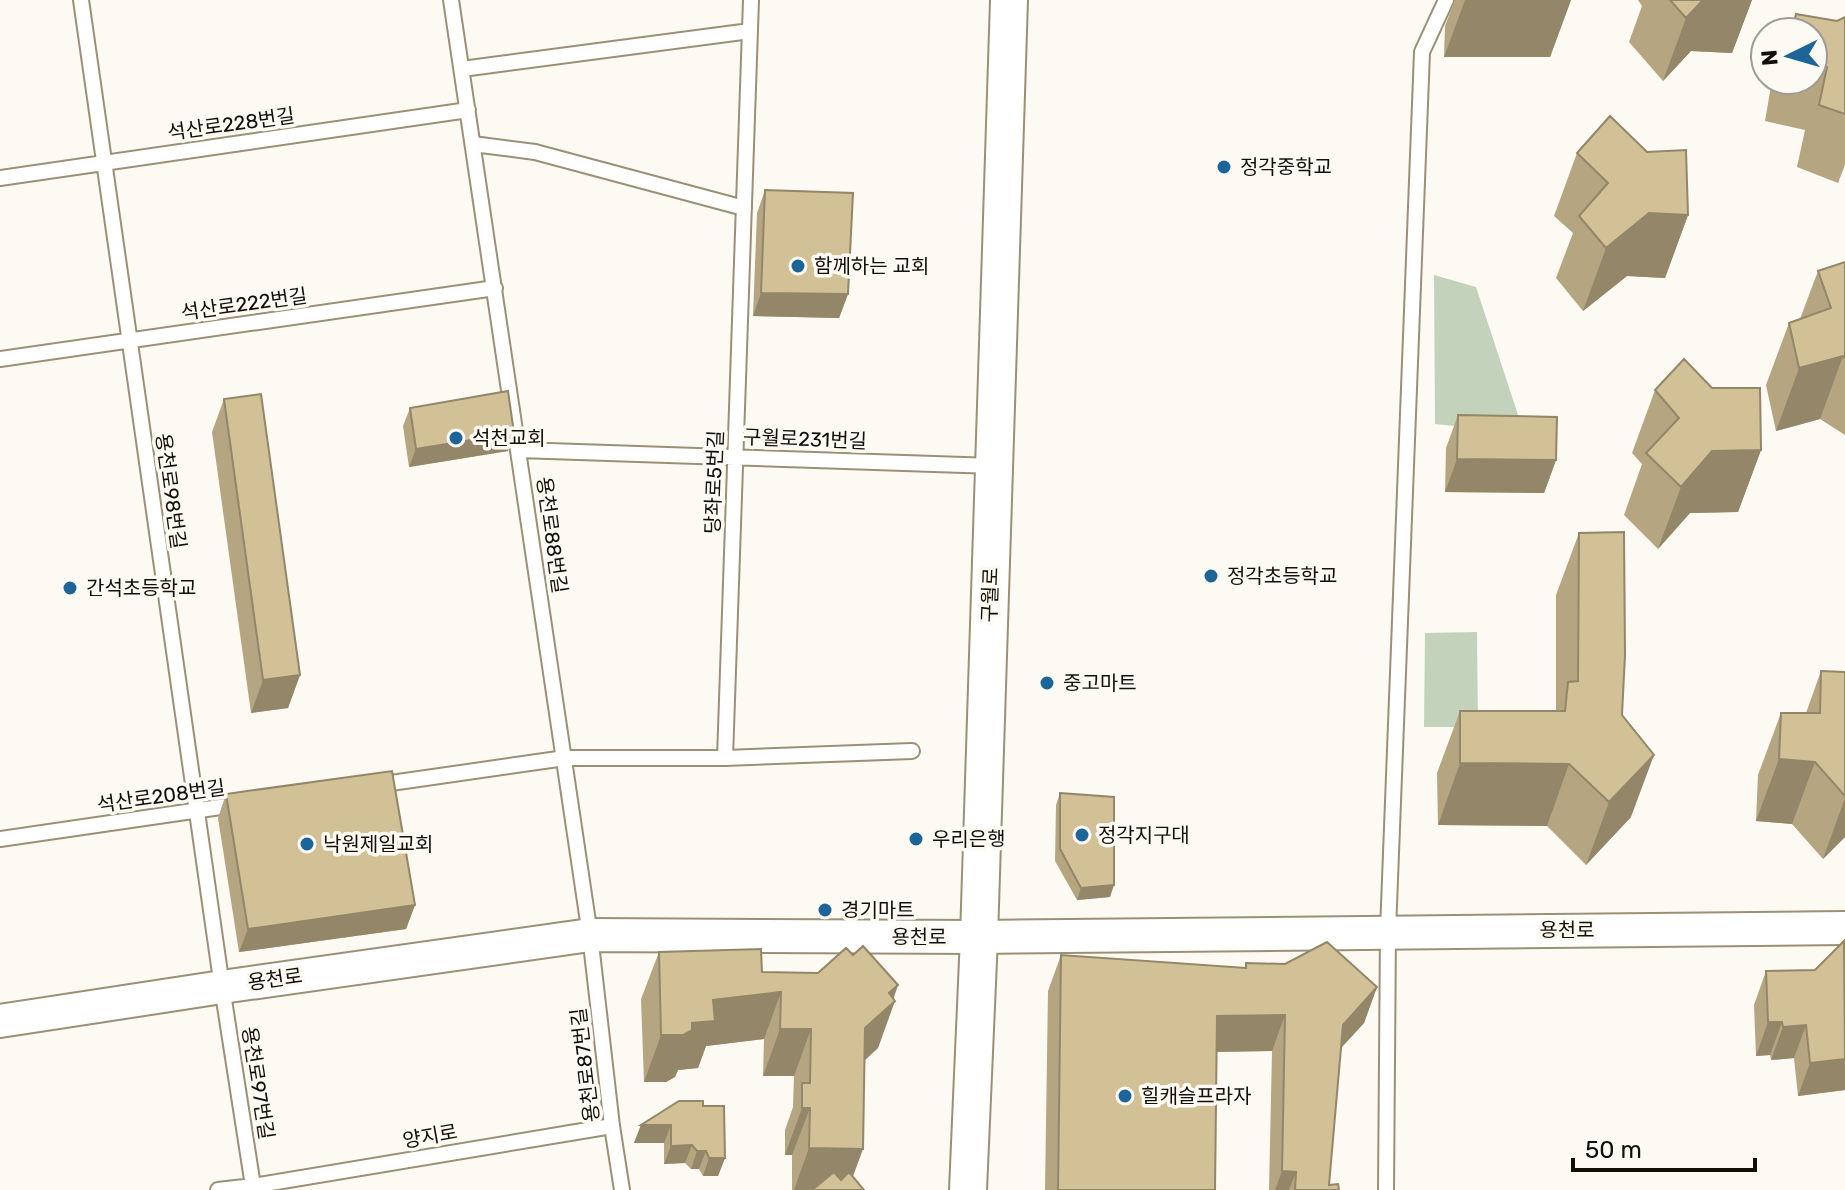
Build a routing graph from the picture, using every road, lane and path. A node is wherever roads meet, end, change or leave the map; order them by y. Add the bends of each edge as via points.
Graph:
1 (81, 0) edge
2 (451, 0) edge
3 (751, 0) edge
4 (1009, 0) edge
5 (1446, 0) edge
6 (750, 31) junction
7 (462, 69) junction
8 (468, 110) junction
9 (473, 144) junction
10 (104, 163) junction
11 (0, 178) edge
12 (744, 208) junction
13 (495, 288) junction
14 (130, 340) junction
15 (0, 359) edge
16 (519, 450) junction
17 (735, 457) junction
18 (994, 466) junction
19 (912, 751) dead end
20 (565, 758) junction
21 (725, 758) junction
22 (367, 786) edge
23 (262, 802) edge
24 (197, 811) junction
25 (0, 839) edge
26 (1845, 928) edge
27 (1388, 931) junction
28 (590, 935) junction
29 (979, 937) junction
30 (222, 987) junction
31 (0, 1021) edge
32 (612, 1126) junction
33 (253, 1186) junction
34 (218, 1190) edge
35 (622, 1190) edge
36 (968, 1190) edge
37 (1386, 1190) edge

1 - 10 lane, 용천로98번길
2 - 7 lane, 용천로88번길
3 - 6 lane, 당좌로5번길
4 - 18 main road, 구월로
5 - 27 lane via 1422,52
6 - 7 lane
6 - 12 lane, 당좌로5번길
7 - 8 lane, 용천로88번길
8 - 9 lane, 용천로88번길
8 - 10 lane, 석산로228번길
9 - 12 lane via 535,152
9 - 13 lane, 용천로88번길
10 - 11 lane, 석산로228번길
10 - 14 lane, 용천로98번길
12 - 17 lane, 당좌로5번길
13 - 14 lane, 석산로222번길
13 - 16 lane, 용천로88번길
14 - 15 lane, 석산로222번길
14 - 24 lane, 용천로98번길
16 - 17 lane, 구월로231번길
16 - 20 lane, 용천로88번길
17 - 18 lane, 구월로231번길
17 - 21 lane, 당좌로5번길
18 - 29 main road, 구월로
19 - 21 lane
20 - 21 lane
20 - 22 lane
20 - 28 lane, 용천로88번길
23 - 24 lane, 석산로208번길
24 - 25 lane, 석산로208번길
24 - 30 lane, 용천로98번길
26 - 27 street, 용천로
27 - 29 street, 용천로
27 - 37 lane
28 - 29 street, 용천로
28 - 30 street, 용천로
28 - 32 lane, 용천로87번길
29 - 36 main road, 구월로
30 - 31 street, 용천로
30 - 33 lane, 용천로97번길
32 - 33 lane, 양지로
32 - 35 lane, 용천로87번길
33 - 34 lane, 양지로

